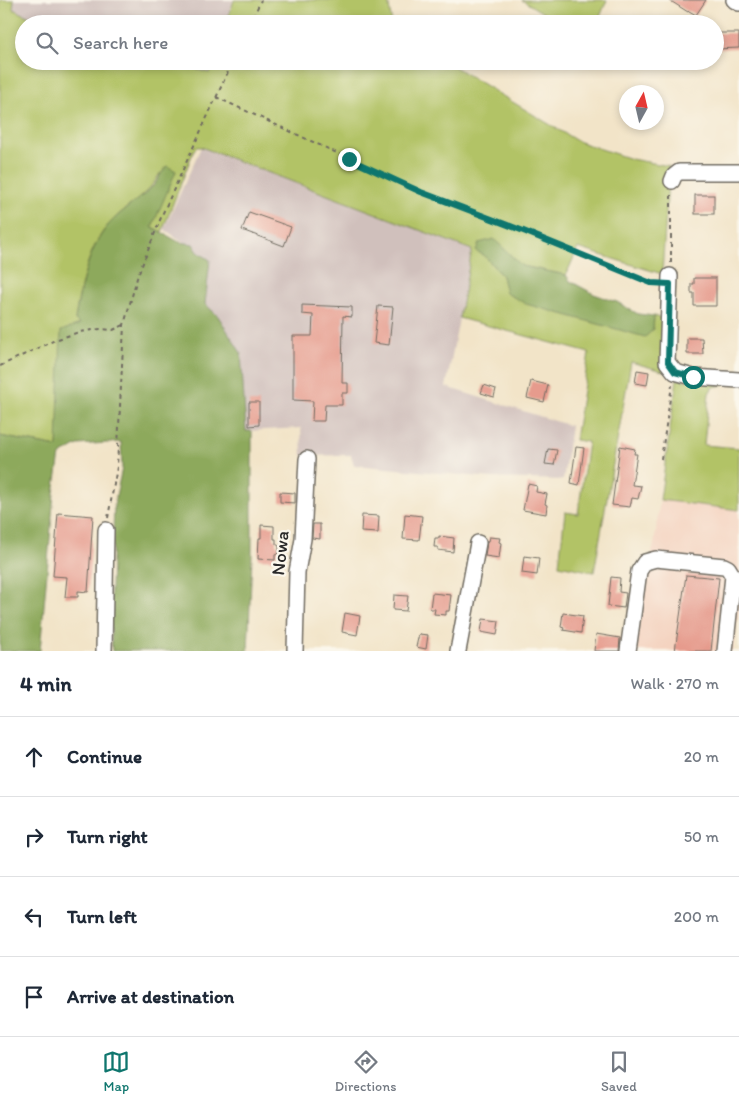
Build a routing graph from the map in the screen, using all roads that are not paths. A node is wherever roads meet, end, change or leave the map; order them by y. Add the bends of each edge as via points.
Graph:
1 (734, 0) edge
2 (739, 3) edge
3 (739, 172) edge
4 (672, 181) road end
5 (670, 280) road end
6 (739, 380) edge
7 (307, 459) dead end
8 (106, 530) road end
9 (478, 543) dead end
10 (104, 651) edge
11 (295, 651) edge
12 (458, 651) edge
13 (628, 651) edge
14 (725, 651) edge

1 - 2 street
3 - 4 street via 679,172
5 - 6 street via 668,362 675,372 693,377
7 - 11 street, Nowa via 303,539 297,572
8 - 10 street
9 - 12 street
13 - 14 street via 639,571 645,562 656,559 724,566 732,572

